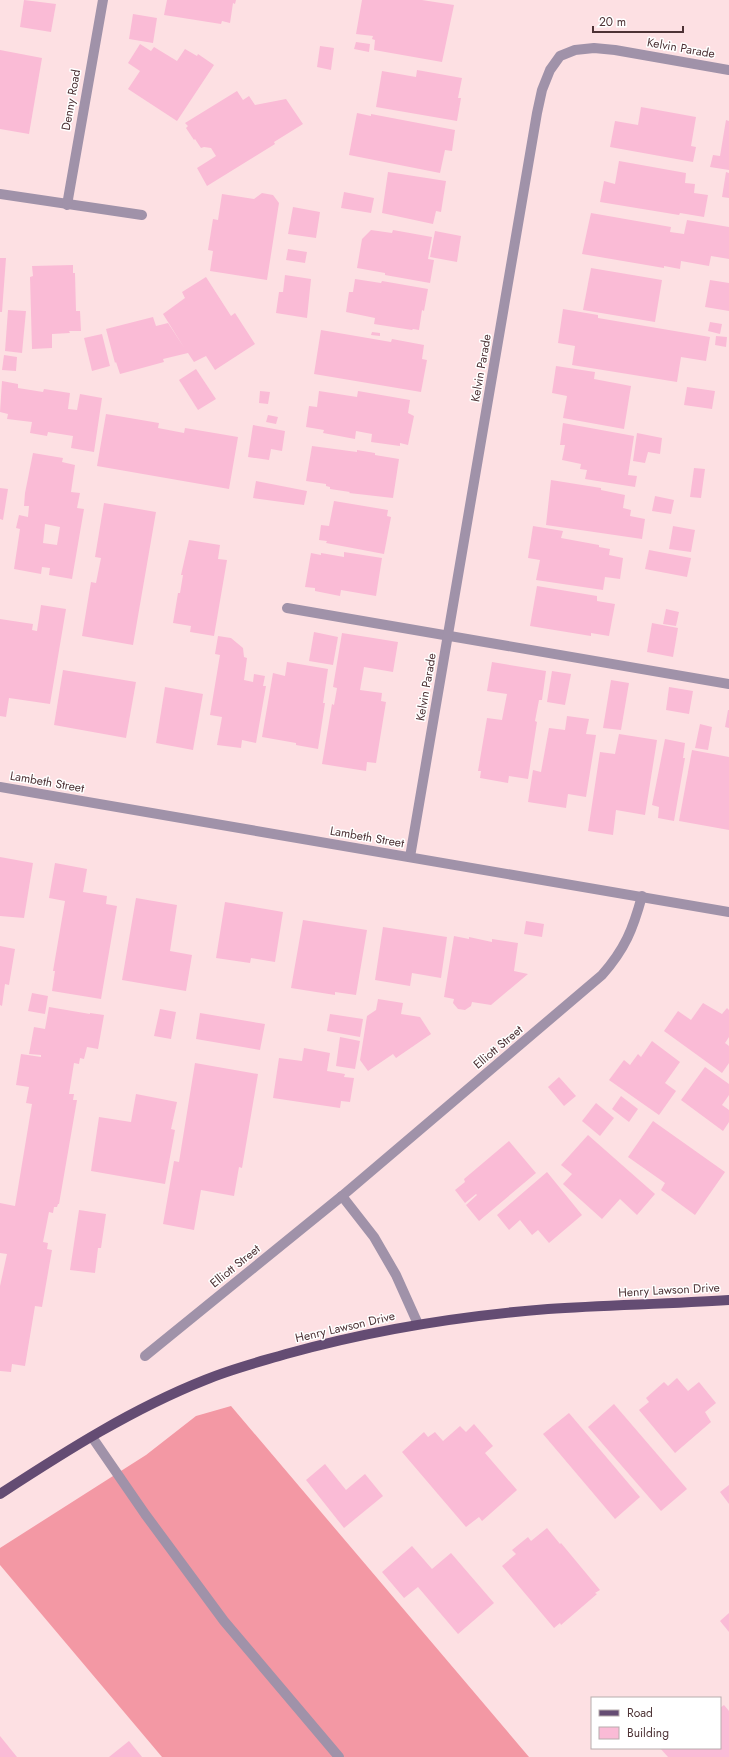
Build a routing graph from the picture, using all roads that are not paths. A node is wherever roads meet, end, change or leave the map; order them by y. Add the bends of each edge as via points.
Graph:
1 (103, 0) edge
2 (729, 70) edge
3 (0, 194) edge
4 (67, 205) junction
5 (142, 215) dead end
6 (287, 608) dead end
7 (448, 636) junction
8 (729, 684) edge
9 (0, 787) edge
10 (410, 857) junction
11 (642, 896) junction
12 (729, 912) edge
13 (342, 1196) junction
14 (729, 1300) edge
15 (418, 1324) junction
16 (144, 1356) dead end
17 (92, 1437) junction
18 (0, 1494) edge
19 (339, 1757) edge

1 - 4 street, Denny Road
2 - 7 street, Kelvin Parade via 594,48 575,50 560,56 550,70 542,90
3 - 4 street
4 - 5 street
6 - 7 street
7 - 8 street
7 - 10 street, Kelvin Parade
9 - 10 street, Lambeth Street
10 - 11 street, Lambeth Street
11 - 12 street, Lambeth Street
11 - 13 street, Elliott Street via 628,939 602,975
13 - 15 street via 374,1237 396,1275
13 - 16 street, Elliott Street
14 - 15 main road, Henry Lawson Drive via 549,1309
15 - 17 main road, Henry Lawson Drive via 331,1342 270,1358 208,1379 151,1404
17 - 18 main road, Henry Lawson Drive
17 - 19 street via 224,1621

